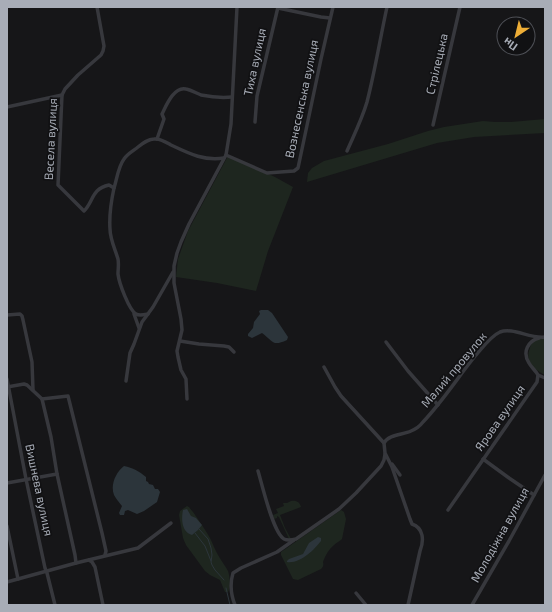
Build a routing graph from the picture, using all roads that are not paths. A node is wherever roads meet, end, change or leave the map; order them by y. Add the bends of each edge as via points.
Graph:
1 (97, 7) edge
2 (237, 7) edge
3 (278, 7) edge
4 (333, 7) edge
5 (387, 7) edge
6 (460, 7) edge
7 (330, 18) junction
8 (62, 95) junction
9 (232, 97) junction
10 (7, 107) edge
11 (255, 122) dead end
12 (433, 125) dead end
13 (157, 139) junction
14 (347, 151) dead end
15 (225, 157) junction
16 (114, 188) junction
17 (174, 271) junction
18 (134, 312) junction
19 (148, 314) junction
20 (7, 315) edge
21 (140, 330) junction
22 (545, 337) edge
23 (539, 338) junction
24 (180, 341) junction
25 (386, 342) dead end
26 (234, 352) dead end
27 (324, 367) dead end
28 (538, 375) junction
29 (545, 378) edge
30 (7, 379) edge
31 (126, 381) dead end
32 (8, 387) edge
33 (33, 390) junction
34 (42, 399) junction
35 (187, 399) dead end
36 (438, 405) junction
37 (384, 443) junction
38 (385, 453) junction
39 (483, 459) junction
40 (258, 471) dead end
41 (57, 474) junction
42 (400, 475) dead end
43 (545, 475) edge
44 (26, 480) junction
45 (7, 483) edge
46 (534, 495) junction
47 (448, 510) dead end
48 (171, 523) dead end
49 (7, 526) edge
50 (296, 539) junction
51 (105, 555) junction
52 (88, 560) junction
53 (76, 563) junction
54 (46, 570) junction
55 (18, 579) junction
56 (7, 582) edge
57 (356, 593) dead end
58 (55, 605) edge
59 (103, 605) edge
60 (235, 605) edge
61 (366, 605) edge
62 (408, 605) edge
63 (472, 605) edge

1 - 8 street, Весела вулиця via 103,51 71,82
2 - 9 street
3 - 7 street
3 - 11 street, Тиха вулиця via 257,96
4 - 7 street, Вознесенська вулиця
5 - 14 street via 366,103
6 - 12 street, Стрілецька
7 - 15 street, Вознесенська вулиця via 298,168 294,171 267,172
8 - 10 street
8 - 16 street, Весела вулиця via 58,185 84,211 98,190 109,185
9 - 13 street via 201,95 186,89 178,91 169,100 162,114 164,119
9 - 15 street via 231,124
13 - 15 street via 205,158
13 - 16 street via 148,140 127,155
15 - 17 street via 189,224 177,253
16 - 18 street via 110,230 118,274 130,308
17 - 19 street
17 - 24 street via 182,330
18 - 19 street via 137,315
18 - 21 street
19 - 21 street
20 - 33 street via 22,316 32,362
21 - 31 street via 130,353
22 - 23 street, Малий провулок
23 - 28 street via 528,344 526,352 527,360
23 - 36 street, Малий провулок via 510,331 496,335 469,363
24 - 26 street via 229,347
24 - 35 street via 177,351 181,370 186,379
25 - 36 street via 408,372
27 - 37 street via 341,396
28 - 29 street
28 - 39 street, Ярова вулиця via 535,385
30 - 32 street, Вишнева вулиця
32 - 33 street via 24,384
32 - 44 street, Вишнева вулиця
33 - 34 street
34 - 41 street
34 - 51 street via 68,396
36 - 37 street, Малий провулок via 417,428 390,438
37 - 38 street
38 - 42 street
38 - 50 street via 381,466 356,493 339,509
38 - 62 street via 412,524 420,529 423,541
39 - 46 street
39 - 47 street, Ярова вулиця
40 - 50 street via 280,536 288,540
41 - 44 street
41 - 53 street
43 - 46 street, Молодіжна вулиця
44 - 45 street
44 - 54 street, Вишнева вулиця
46 - 63 street, Молодіжна вулиця
48 - 51 street via 138,548
49 - 55 street
50 - 60 street via 277,552 233,573 232,591
51 - 52 street
52 - 53 street
52 - 59 street via 95,567
53 - 54 street
54 - 55 street
54 - 58 street, Вишнева вулиця
55 - 56 street
57 - 61 street

